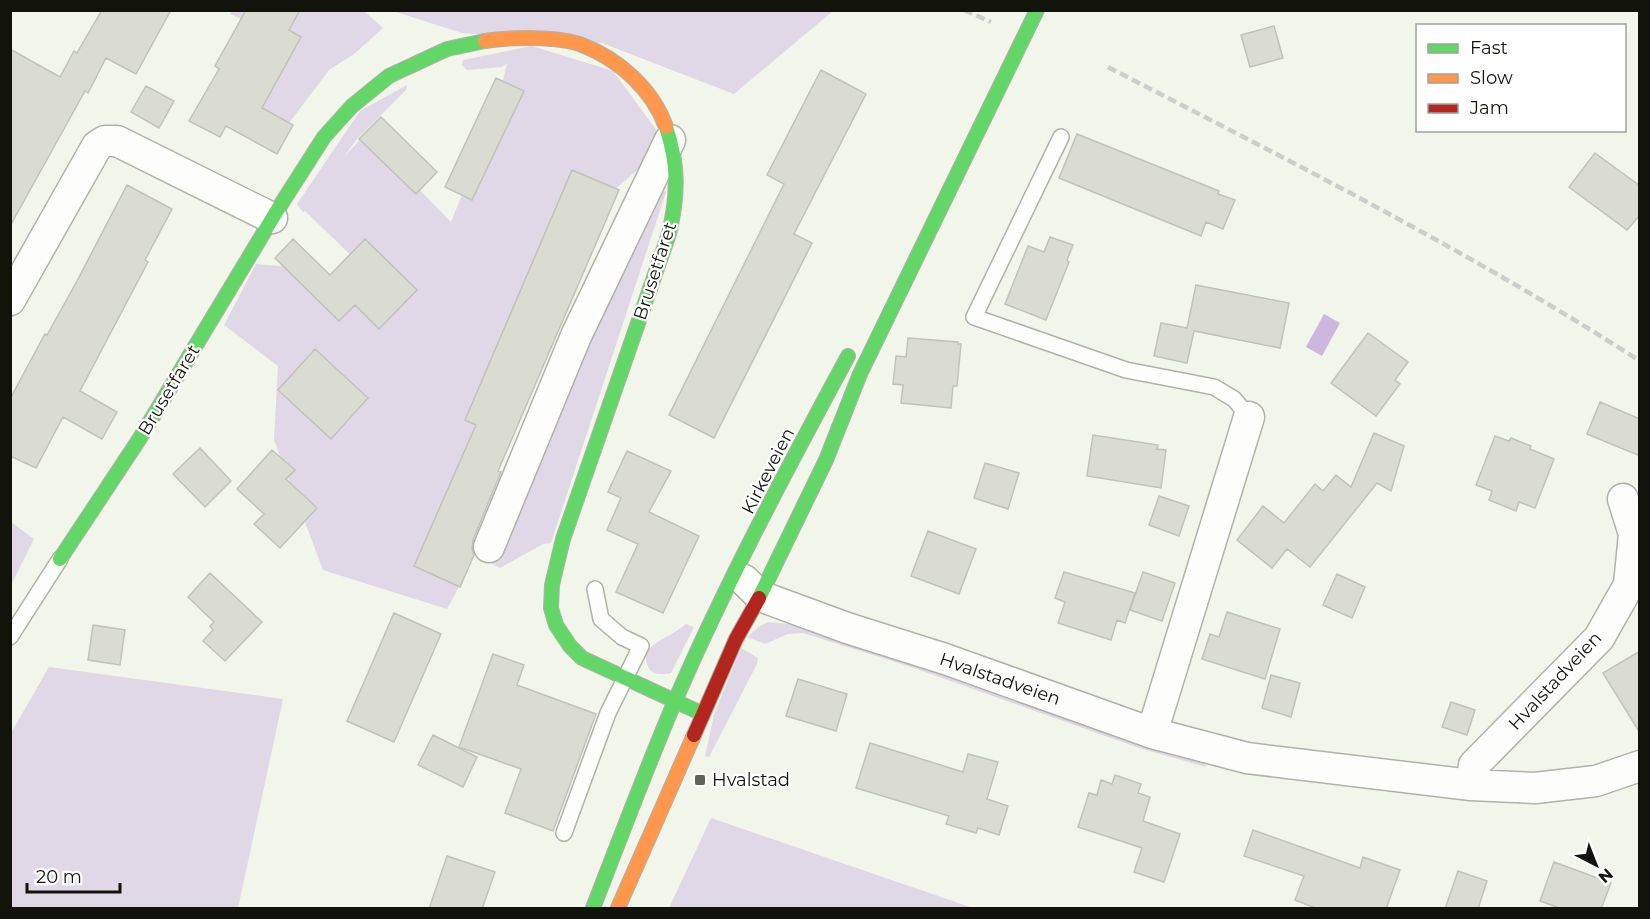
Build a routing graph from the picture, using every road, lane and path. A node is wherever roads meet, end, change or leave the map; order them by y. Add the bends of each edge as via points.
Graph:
1 (1037, 10) edge
2 (1009, 66) junction
3 (1061, 137) dead end
4 (670, 140) junction
5 (272, 218) junction
6 (888, 285) dead end
7 (10, 300) edge
8 (853, 348) dead end
9 (1249, 417) joint
10 (1623, 499) dead end
11 (489, 547) dead end
12 (60, 559) joint
13 (736, 572) junction
14 (764, 586) junction
15 (595, 589) dead end
16 (10, 637) edge
17 (624, 678) junction
18 (676, 700) junction
19 (703, 714) junction
20 (1152, 733) junction
21 (1640, 766) edge
22 (1472, 785) junction
23 (564, 832) dead end
24 (593, 909) edge
25 (618, 909) edge

1 - 2 main road
2 - 6 main road
2 - 14 main road via 860,374 826,460
3 - 9 lane via 974,317 1126,370 1214,387 1234,399
4 - 5 main road, Brusetfaret via 651,98 619,64 581,44 533,37 488,40 447,49 389,76 352,106 324,137
4 - 11 street via 576,336
4 - 17 main road, Brusetfaret via 676,203 669,234 560,550 551,601 556,624 567,644 582,658
5 - 7 street via 117,141 105,141 97,146
5 - 12 main road, Brusetfaret via 140,438
8 - 13 main road, Kirkeveien
9 - 20 street
10 - 22 street, Hvalstadveien via 1634,534 1629,585 1599,638 1474,765
12 - 16 lane
13 - 14 street, Hvalstadveien
13 - 18 main road, Kirkeveien
14 - 19 main road
14 - 20 street, Hvalstadveien via 848,628
15 - 17 lane via 601,619 622,637 641,646
17 - 18 main road, Brusetfaret
17 - 23 lane
18 - 19 main road, Brusetfaret
18 - 24 main road, Kirkeveien
19 - 25 main road
20 - 22 street, Hvalstadveien via 1247,758
21 - 22 street, Hvalstadveien via 1596,781 1535,788

